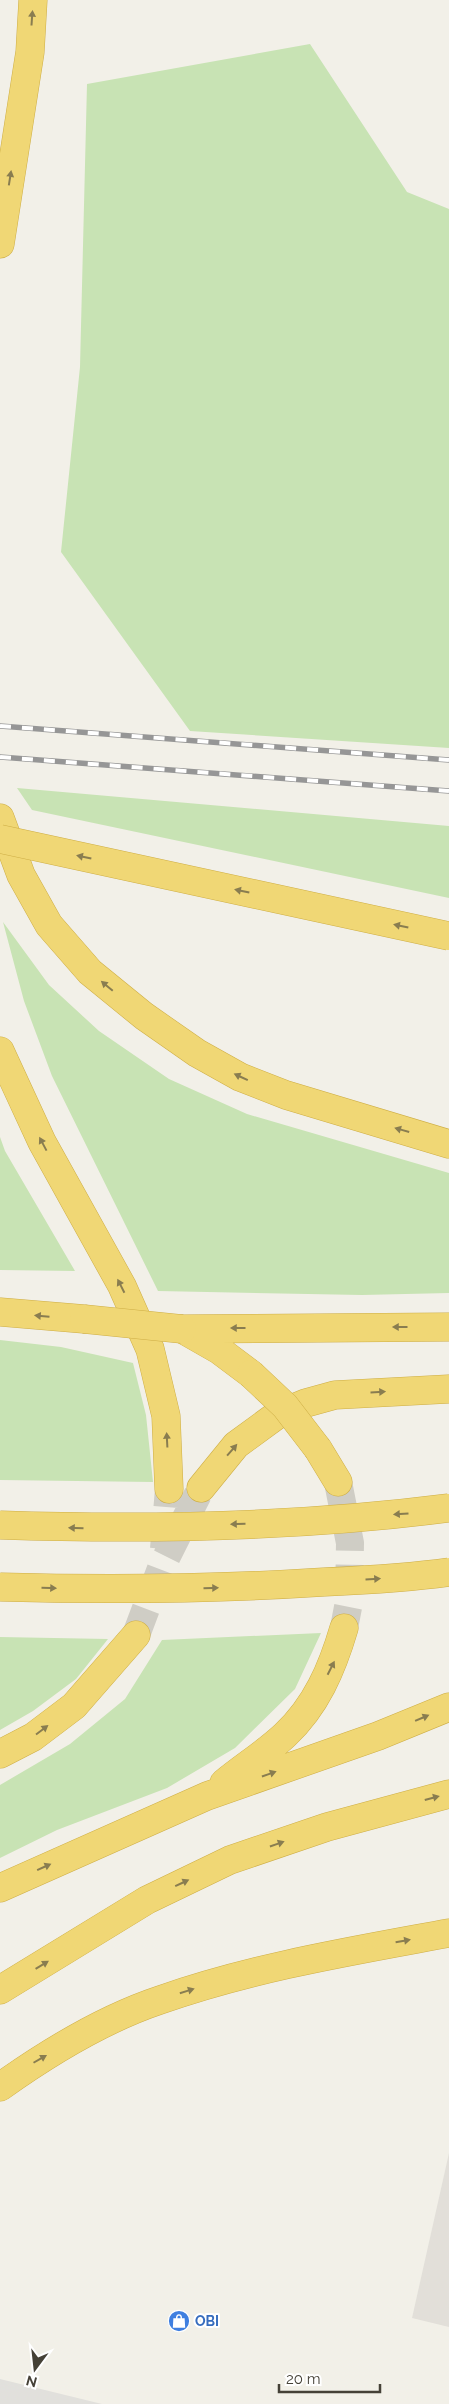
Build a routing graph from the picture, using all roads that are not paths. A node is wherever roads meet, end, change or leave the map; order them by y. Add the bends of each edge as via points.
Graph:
1 (34, 0) edge
2 (0, 244) edge
3 (0, 818) edge
4 (0, 839) edge
5 (449, 936) edge
6 (0, 1051) edge
7 (449, 1144) edge
8 (0, 1312) edge
9 (449, 1327) edge
10 (182, 1329) junction
11 (449, 1389) edge
12 (338, 1482) tunnel mouth
13 (201, 1488) tunnel mouth
14 (169, 1489) tunnel mouth
15 (449, 1508) edge
16 (0, 1525) edge
17 (449, 1572) edge
18 (0, 1587) edge
19 (344, 1628) tunnel mouth
20 (136, 1635) tunnel mouth
21 (449, 1707) edge
22 (0, 1754) edge
23 (449, 1794) edge
24 (207, 1796) junction
25 (0, 1888) edge
26 (449, 1933) edge
27 (0, 1990) edge
28 (0, 2087) edge

2 -> 1 highway via 30,52
7 -> 3 highway via 286,1095 240,1077 197,1053 144,1016 90,972 49,925 21,875
5 -> 4 highway, bridge
14 -> 6 highway via 166,1416 150,1349 122,1286 42,1142
10 -> 8 highway, bridge
9 -> 10 highway
10 - 12 highway, bridge via 219,1350 285,1406
13 -> 11 highway via 236,1445 277,1415 291,1409 335,1395
15 -> 16 highway, bridge via 406,1514 244,1524 87,1528
18 -> 17 highway, bridge via 247,1587
24 -> 19 highway via 285,1735 312,1704 335,1660
22 -> 20 highway via 33,1737 74,1706
24 -> 21 highway via 378,1736
27 -> 23 highway via 147,1900 230,1860 327,1827
25 -> 24 highway
28 -> 26 highway via 30,2065 98,2026 159,2000 246,1974

